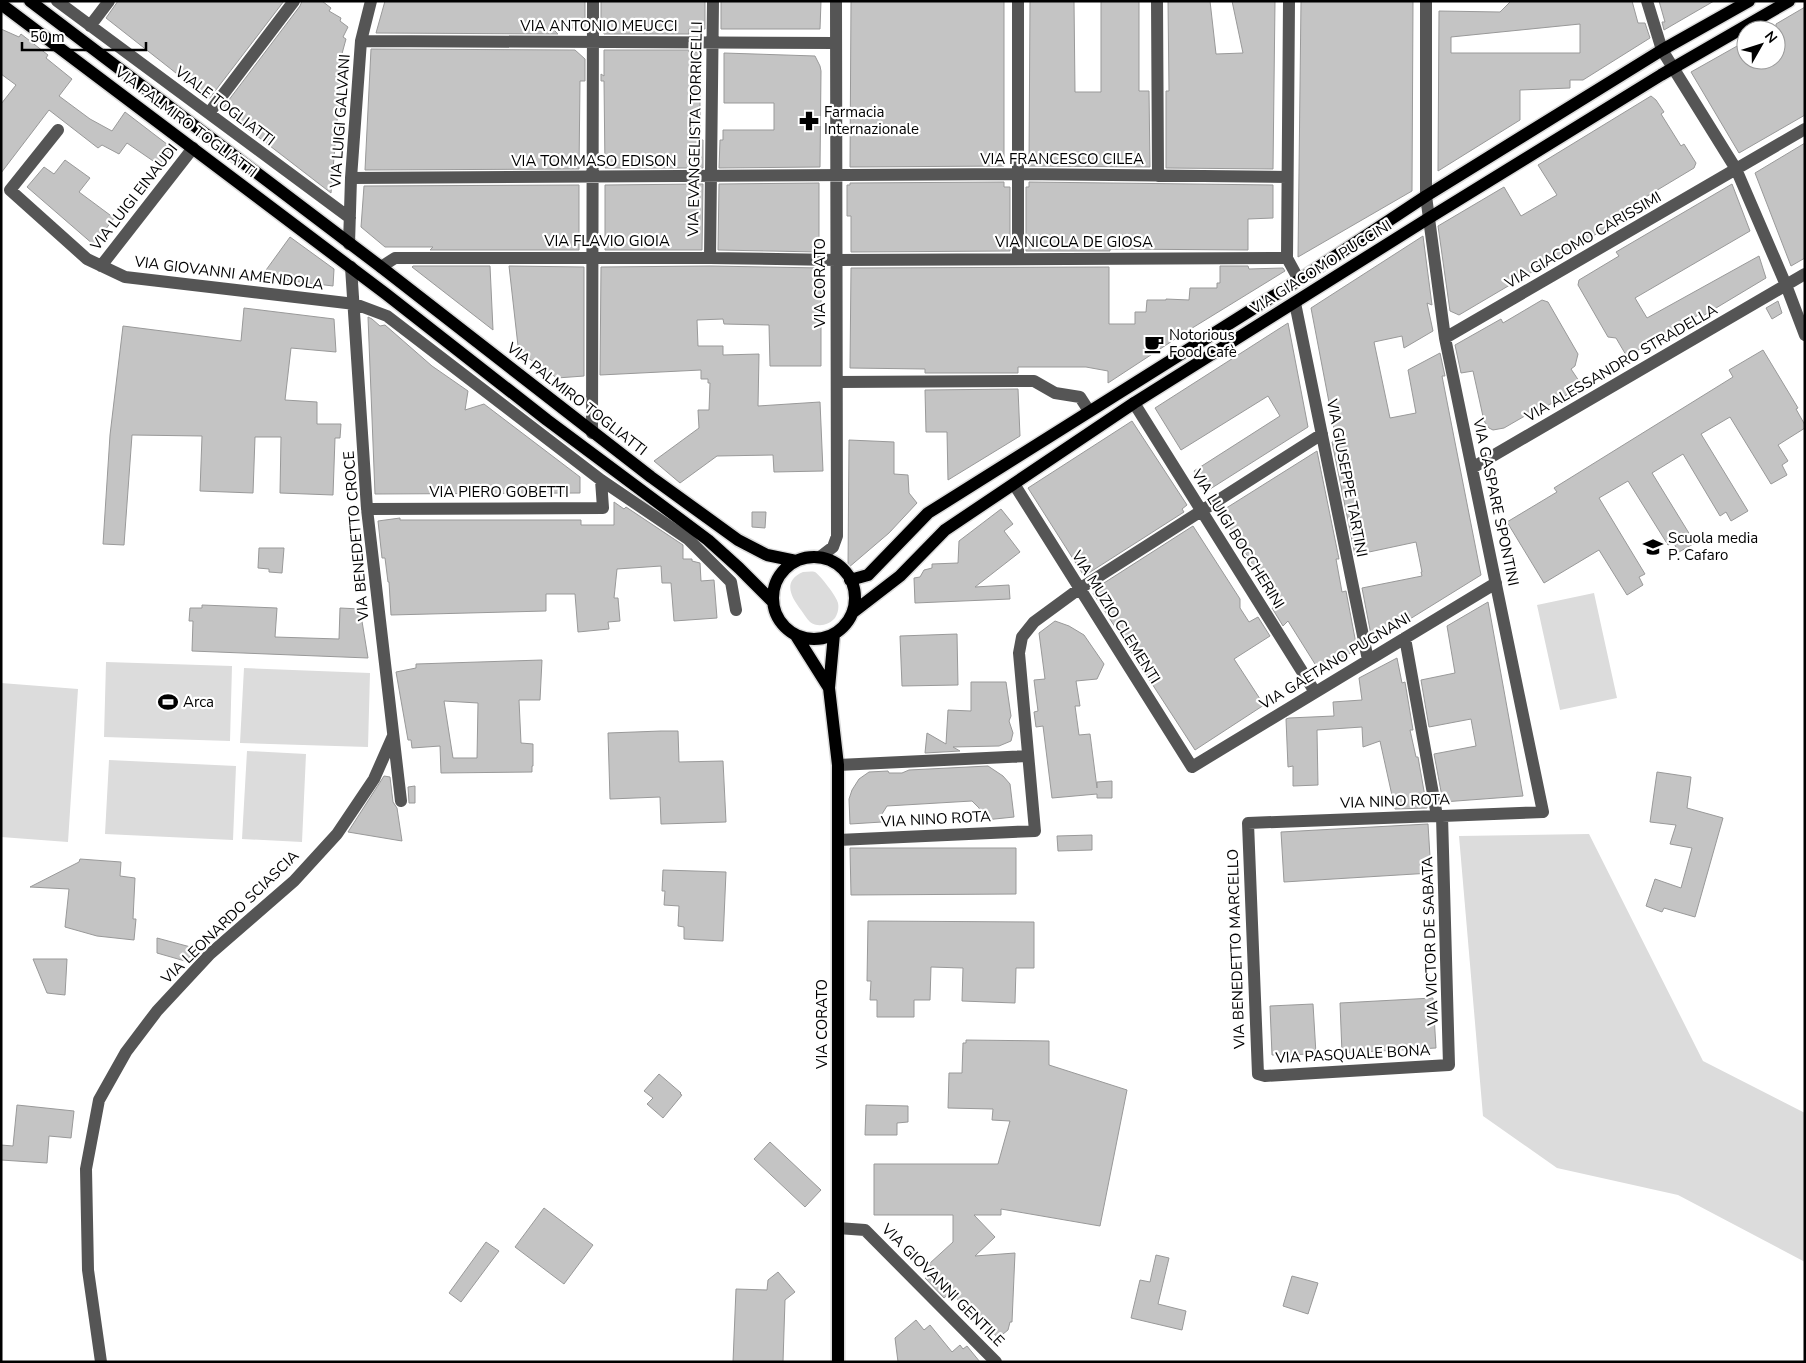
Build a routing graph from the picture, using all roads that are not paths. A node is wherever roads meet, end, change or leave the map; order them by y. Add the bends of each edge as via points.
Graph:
1 (30, 1) edge
2 (57, 1) edge
3 (109, 1) edge
4 (294, 1) edge
5 (358, 1) edge
6 (593, 1) edge
7 (712, 1) edge
8 (836, 1) edge
9 (1018, 1) edge
10 (1157, 1) edge
11 (1289, 1) edge
12 (1426, 1) edge
13 (1647, 1) edge
14 (1749, 1) edge
15 (1789, 1) edge
16 (1, 4) edge
17 (369, 7) edge
18 (90, 26) junction
19 (361, 41) junction
20 (593, 42) junction
21 (713, 43) junction
22 (836, 43) junction
23 (1662, 50) junction
24 (1673, 68) junction
25 (209, 113) junction
26 (1805, 129) edge
27 (58, 130) dead end
28 (193, 148) junction
29 (1736, 169) junction
30 (1019, 174) junction
31 (836, 176) junction
32 (1158, 176) junction
33 (593, 177) junction
34 (712, 177) junction
35 (1287, 177) junction
36 (351, 178) junction
37 (1426, 196) junction
38 (350, 218) junction
39 (1429, 218) junction
40 (349, 244) junction
41 (593, 258) junction
42 (710, 258) junction
43 (1018, 258) junction
44 (1288, 258) junction
45 (836, 260) junction
46 (101, 266) junction
47 (351, 267) junction
48 (381, 267) junction
49 (1805, 274) edge
50 (1299, 280) junction
51 (1786, 285) junction
52 (1295, 303) junction
53 (355, 304) junction
54 (1805, 335) edge
55 (1445, 338) junction
56 (837, 382) junction
57 (1134, 404) junction
58 (1089, 411) junction
59 (592, 433) junction
60 (1322, 434) junction
61 (1472, 468) junction
62 (601, 480) junction
63 (1014, 484) junction
64 (367, 509) junction
65 (1201, 511) junction
66 (820, 557) junction
67 (796, 561) junction
68 (850, 580) junction
69 (1496, 583) junction
70 (1079, 589) junction
71 (773, 602) junction
72 (736, 610) dead end
73 (852, 613) junction
74 (795, 634) junction
75 (834, 634) junction
76 (1405, 638) junction
77 (1368, 660) junction
78 (829, 688) junction
79 (1315, 692) junction
80 (393, 736) junction
81 (1028, 756) junction
82 (838, 765) junction
83 (1192, 767) joint
84 (401, 801) dead end
85 (1543, 812) joint
86 (1440, 816) junction
87 (1248, 823) joint
88 (838, 840) junction
89 (1449, 1066) joint
90 (1258, 1074) joint
91 (838, 1228) junction
92 (101, 1362) edge
93 (838, 1362) edge
94 (996, 1362) edge

1 - 40 main road, VIA PALMIRO TOGLIATTI
2 - 18 street, VIALE TOGLIATTI
3 - 18 street
4 - 25 street
5 - 17 street
6 - 20 street
7 - 21 street, VIA EVANGELISTA TORRICELLI
8 - 22 street, VIA CORATO
9 - 30 street
10 - 32 street
11 - 35 street
12 - 37 street, VIA GASPARE SPONTINI
13 - 23 street
14 - 23 main road, VIA GIACOMO PUCCINI
15 - 24 main road, VIA GIACOMO PUCCINI
16 - 28 main road, VIA PALMIRO TOGLIATTI
17 - 19 street, VIA LUIGI GALVANI
18 - 25 street, VIALE TOGLIATTI
19 - 20 street, VIA ANTONIO MEUCCI
19 - 36 street, VIA LUIGI GALVANI
20 - 21 street, VIA ANTONIO MEUCCI
20 - 33 street
21 - 22 street, VIA ANTONIO MEUCCI
21 - 34 street, VIA EVANGELISTA TORRICELLI
22 - 31 street, VIA CORATO
23 - 24 street
23 - 37 main road, VIA GIACOMO PUCCINI
24 - 29 street
24 - 39 main road, VIA GIACOMO PUCCINI
25 - 38 street, VIALE TOGLIATTI
26 - 29 street, VIA GIACOMO CARISSIMI
27 - 46 street, VIA GIOVANNI AMENDOLA via 10,190 87,259
28 - 46 street, VIA LUIGI EINAUDI
28 - 47 main road, VIA PALMIRO TOGLIATTI
29 - 51 street
29 - 55 street, VIA GIACOMO CARISSIMI
30 - 31 street, VIA FRANCESCO CILEA
30 - 32 street, VIA FRANCESCO CILEA
30 - 43 street
31 - 34 street, VIA TOMMASO EDISON
31 - 45 street, VIA CORATO
32 - 35 street, VIA FRANCESCO CILEA
33 - 34 street, VIA TOMMASO EDISON
33 - 36 street, VIA TOMMASO EDISON
33 - 41 street
34 - 42 street, VIA EVANGELISTA TORRICELLI
35 - 44 street
36 - 38 street, VIA LUIGI GALVANI
37 - 39 street, VIA GASPARE SPONTINI
37 - 50 main road, VIA GIACOMO PUCCINI
38 - 40 street, VIA LUIGI GALVANI
39 - 52 main road, VIA GIACOMO PUCCINI
39 - 55 street, VIA GASPARE SPONTINI
40 - 47 main road
40 - 48 main road, VIA PALMIRO TOGLIATTI
41 - 42 street, VIA FLAVIO GIOIA
41 - 48 street, VIA FLAVIO GIOIA via 395,258
41 - 59 street
42 - 45 street, VIA FLAVIO GIOIA
43 - 44 street, VIA NICOLA DE GIOSA
43 - 45 street, VIA NICOLA DE GIOSA
44 - 50 street
45 - 56 street, VIA CORATO
46 - 53 street, VIA GIOVANNI AMENDOLA via 125,277
47 - 53 street, VIA BENEDETTO CROCE
47 - 71 main road, VIA PALMIRO TOGLIATTI via 708,540
48 - 59 main road, VIA PALMIRO TOGLIATTI
49 - 51 street, VIA ALESSANDRO STRADELLA
50 - 58 main road, VIA GIACOMO PUCCINI
51 - 54 street
51 - 61 street, VIA ALESSANDRO STRADELLA
52 - 57 main road, VIA GIACOMO PUCCINI
52 - 60 street, VIA GIUSEPPE TARTINI
53 - 62 street, VIA GIOVANNI AMENDOLA via 386,316
53 - 64 street, VIA BENEDETTO CROCE
55 - 61 street, VIA GASPARE SPONTINI
56 - 58 street via 1034,381 1055,393 1080,397
56 - 66 street, VIA CORATO via 837,536 833,547
57 - 63 main road, VIA GIACOMO PUCCINI
57 - 65 street, VIA LUIGI BOCCHERINI
58 - 68 main road, VIA GIACOMO PUCCINI via 928,513 868,575
59 - 67 main road, VIA PALMIRO TOGLIATTI via 738,540 767,555
60 - 65 street
60 - 77 street, VIA GIUSEPPE TARTINI
61 - 69 street, VIA GASPARE SPONTINI
62 - 64 street, VIA PIERO GOBETTI via 603,508
62 - 72 street, VIA GIOVANNI AMENDOLA via 688,539 731,582
63 - 70 street, VIA MUZIO CLEMENTI
63 - 73 main road, VIA GIACOMO PUCCINI via 945,530 900,576
64 - 80 street, VIA BENEDETTO CROCE
65 - 70 street
65 - 79 street, VIA LUIGI BOCCHERINI
66 - 67 main road
66 - 68 main road via 840,567
67 - 71 main road via 778,578
68 - 73 main road via 854,596
69 - 76 street, VIA GAETANO PUGNANI
69 - 85 street, VIA GASPARE SPONTINI
70 - 81 street via 1034,622 1022,636 1019,653
70 - 83 street, VIA MUZIO CLEMENTI
71 - 74 main road, VIA CORATO via 776,615
73 - 75 main road
74 - 75 main road via 808,638
74 - 78 main road, VIA CORATO
75 - 78 main road, VIA CORATO
76 - 77 street, VIA GAETANO PUGNANI
76 - 86 street, VIA VICTOR DE SABATA
77 - 79 street, VIA GAETANO PUGNANI
78 - 82 main road, VIA CORATO
79 - 83 street, VIA GAETANO PUGNANI
80 - 84 street, VIA BENEDETTO CROCE
80 - 92 street, VIA LEONARDO SCIASCIA via 374,780 337,834 294,881 210,954 157,1011 126,1052 99,1100 86,1170 88,1270
81 - 82 street
81 - 88 street, VIA NINO ROTA via 1035,830
82 - 88 main road, VIA CORATO
85 - 86 street, VIA NINO ROTA
86 - 87 street, VIA NINO ROTA
86 - 89 street, VIA VICTOR DE SABATA
87 - 90 street, VIA BENEDETTO MARCELLO
88 - 91 main road, VIA CORATO
89 - 90 street, VIA PASQUALE BONA
91 - 93 main road, VIA CORATO
91 - 94 street, VIA GIOVANNI GENTILE via 865,1230

